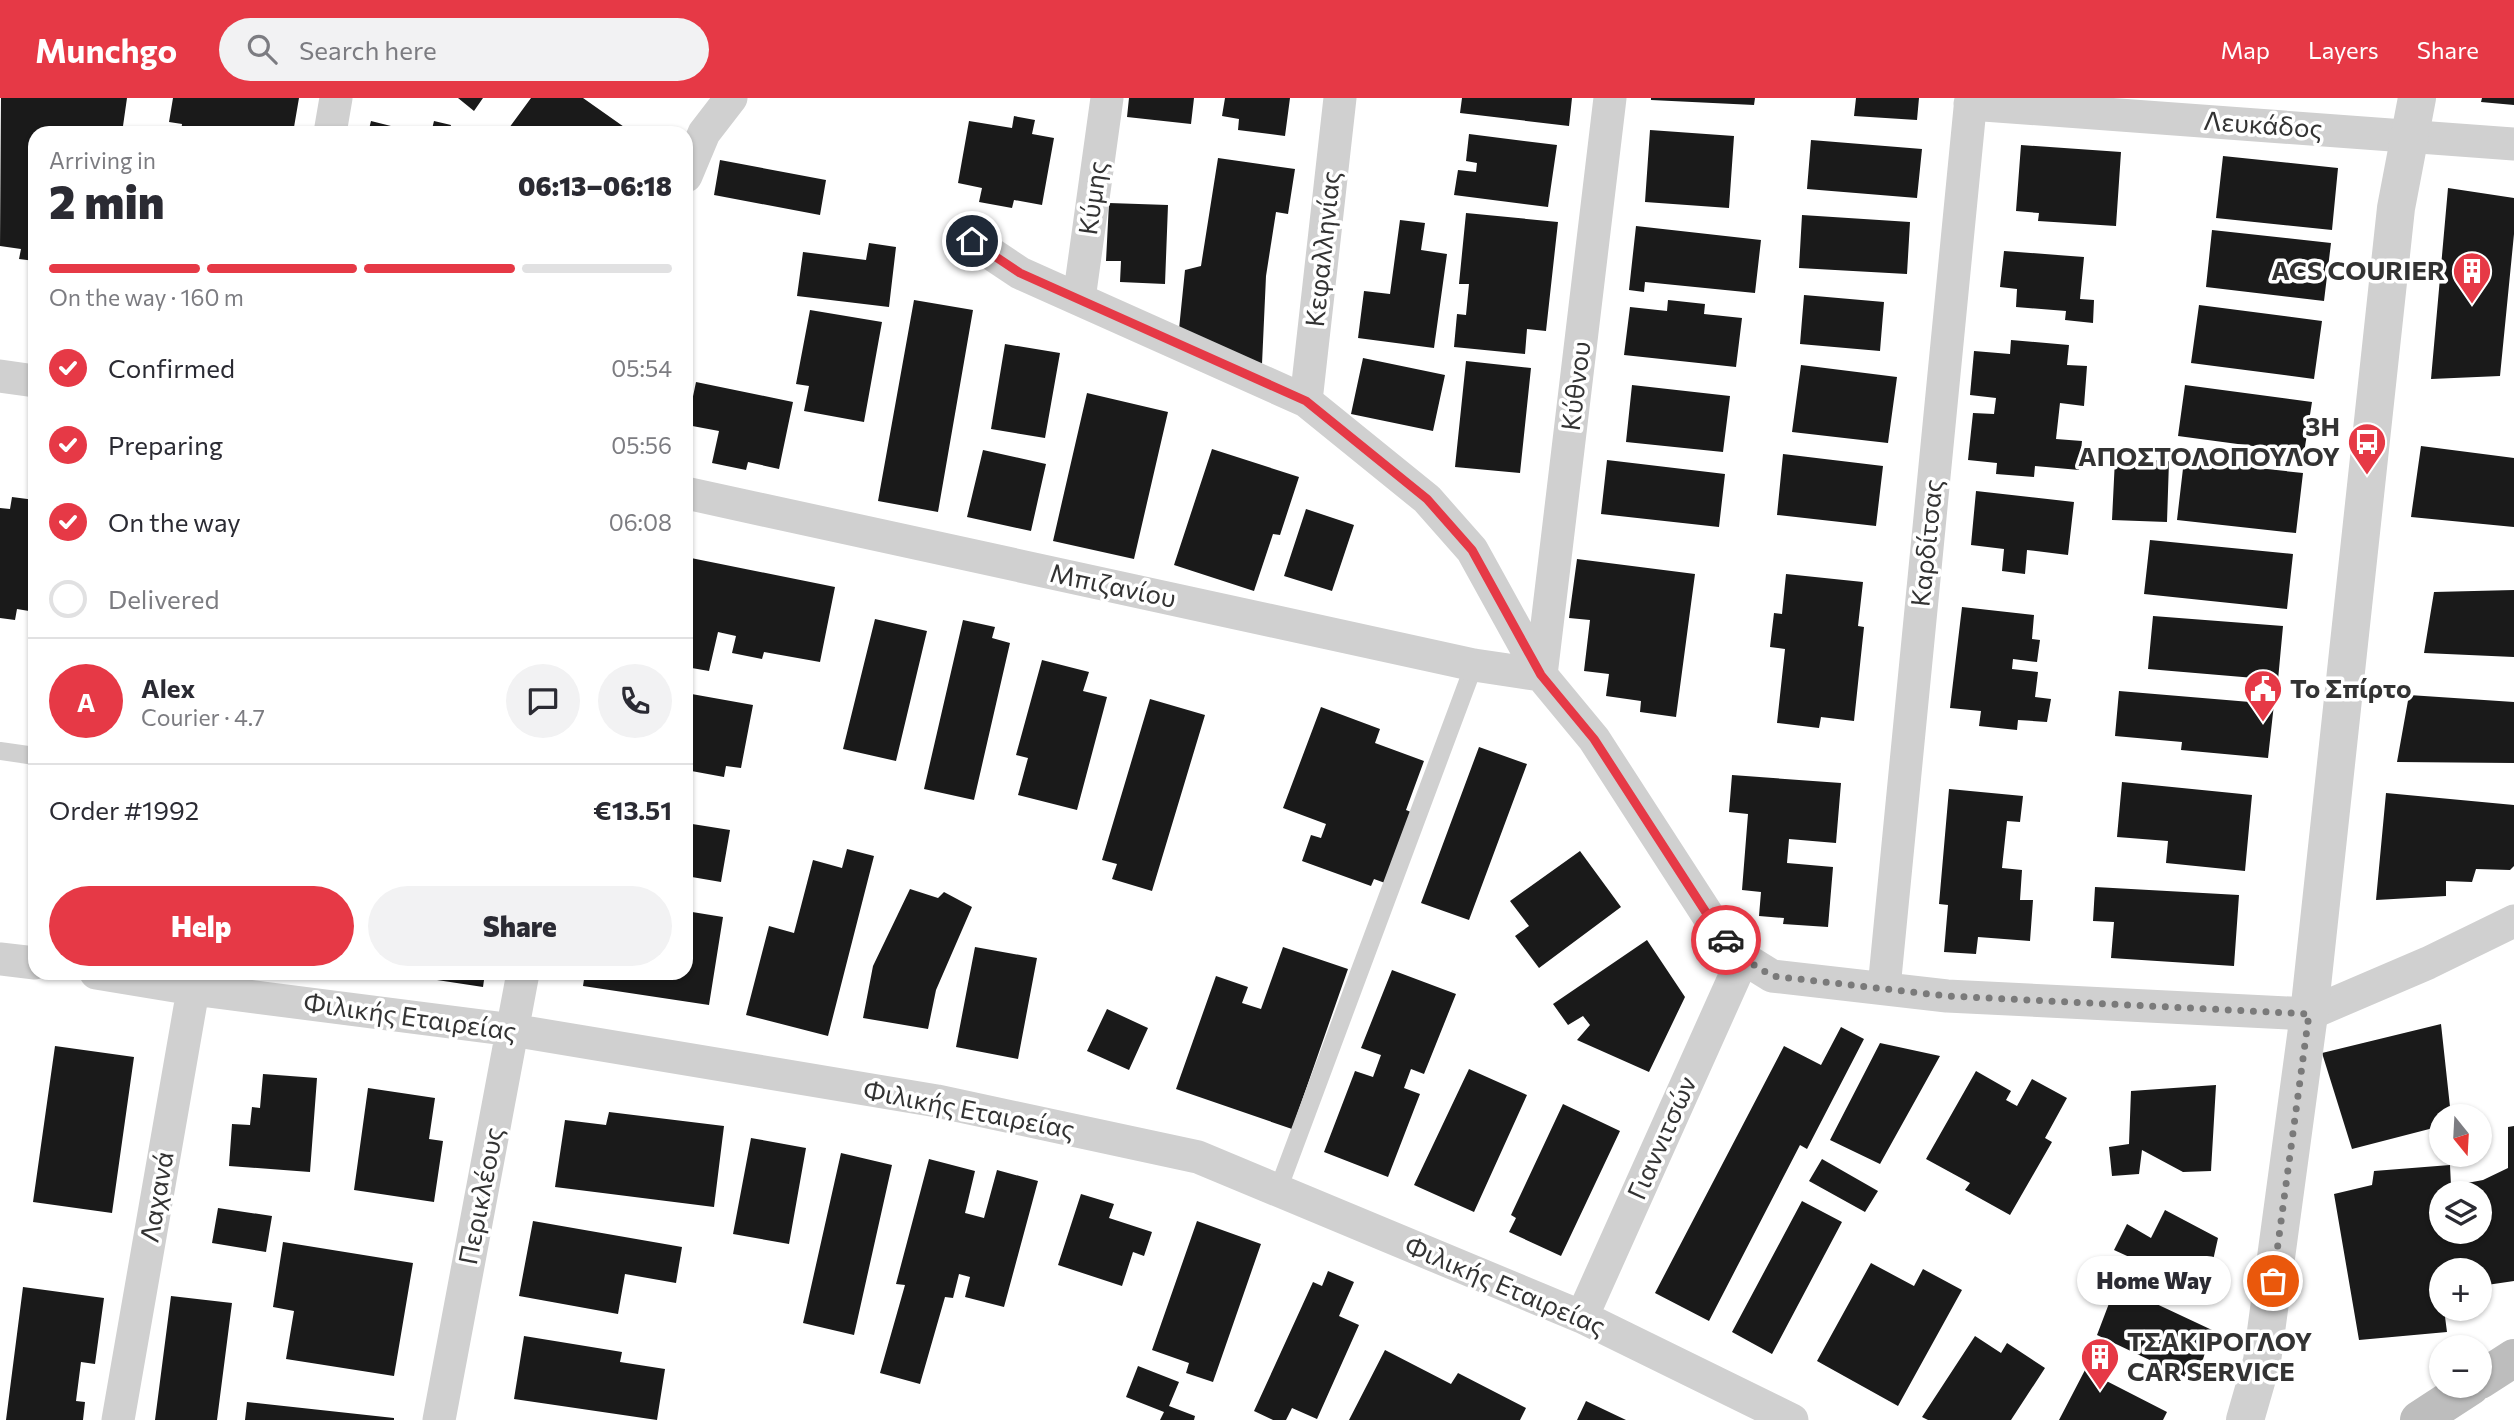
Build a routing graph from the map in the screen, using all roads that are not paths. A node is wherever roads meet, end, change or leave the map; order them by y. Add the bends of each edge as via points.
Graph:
1 (336, 98) edge
2 (1107, 98) edge
3 (1340, 98) edge
4 (1610, 98) edge
5 (2417, 98) edge
6 (726, 99) edge
7 (1970, 101) edge
8 (331, 126) edge
9 (2410, 136) junction
10 (2514, 144) edge
11 (693, 159) edge
12 (972, 241) dead end
13 (1079, 299) junction
14 (0, 376) edge
15 (28, 380) edge
16 (1306, 401) junction
17 (693, 495) edge
18 (1474, 665) junction
19 (1541, 675) junction
20 (0, 751) edge
21 (28, 755) edge
22 (2514, 921) edge
23 (1743, 958) junction
24 (0, 959) edge
25 (28, 959) edge
26 (522, 980) edge
27 (194, 981) edge
28 (1884, 988) junction
29 (2309, 1014) junction
30 (512, 1030) junction
31 (1278, 1190) junction
32 (1582, 1317) junction
33 (2514, 1358) edge
34 (2262, 1361) junction
35 (2492, 1372) edge
36 (2452, 1398) edge
37 (118, 1420) edge
38 (439, 1420) edge
39 (1792, 1420) edge
40 (2245, 1420) edge
41 (2272, 1420) edge
42 (2418, 1420) edge

1 - 8 street
2 - 13 street, Κύμης
3 - 16 street, Κεφαλληνίας
4 - 19 street, Κύθνου
5 - 9 street
6 - 11 street
7 - 9 street, Λευκάδος
7 - 28 street, Καρδίτσας
9 - 10 street, Λευκάδος
9 - 29 street via 2396,208
12 - 13 street via 1020,273
13 - 16 street
14 - 15 street
16 - 19 street via 1427,499 1472,550
17 - 18 street, Μπιζανίου
18 - 19 street, Μπιζανίου
18 - 31 lane
19 - 23 street via 1594,739 1718,931
20 - 21 lane
22 - 29 street
23 - 28 street via 1772,976
23 - 32 street, Γιαννιτσών
24 - 25 street
26 - 30 street, Περικλέους
27 - 30 street, Φιλικής Εταιρείας
27 - 37 street, Λαχανά
28 - 29 street via 1947,996
29 - 34 street
30 - 31 street, Φιλικής Εταιρείας via 937,1101 1198,1157
30 - 38 street, Περικλέους
31 - 32 street, Φιλικής Εταιρείας
32 - 39 street, Φιλικής Εταιρείας
33 - 35 main road
34 - 40 street
34 - 41 street
36 - 42 main road

